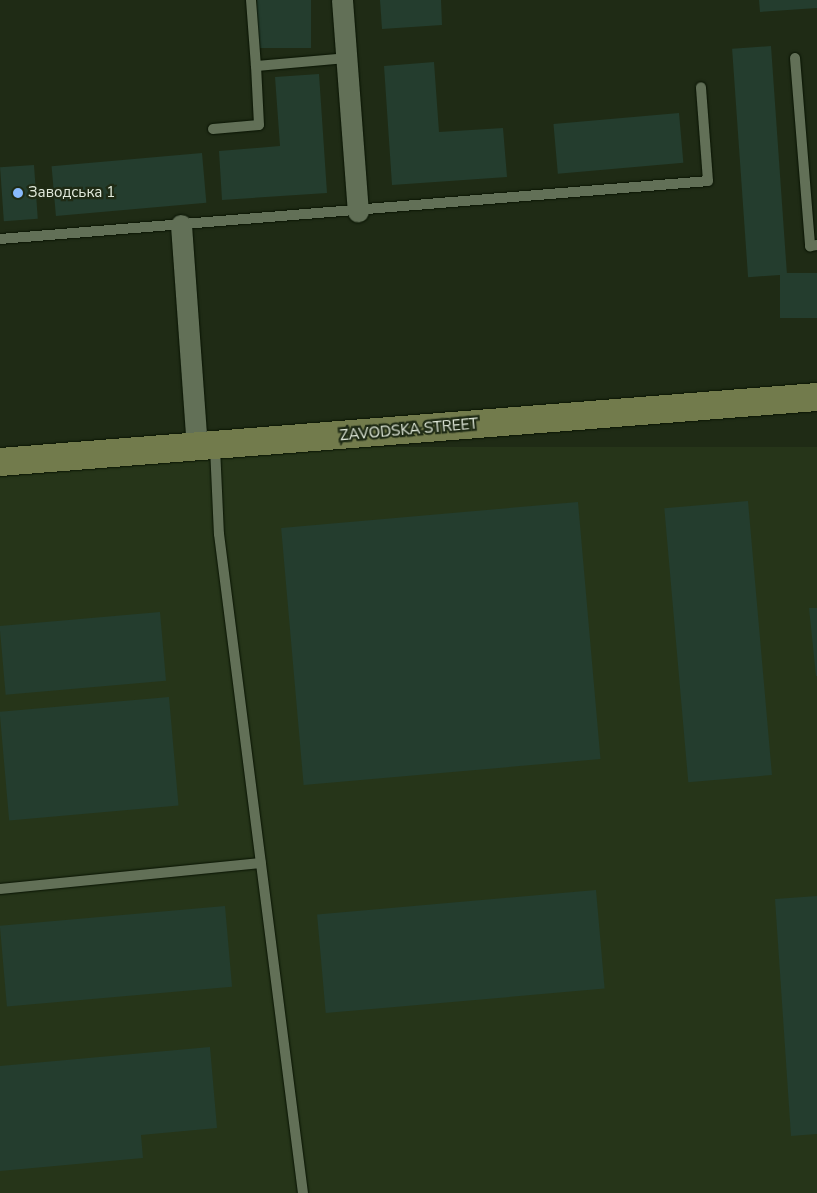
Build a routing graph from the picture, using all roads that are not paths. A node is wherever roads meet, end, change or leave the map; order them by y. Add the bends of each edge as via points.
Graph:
1 (251, 0) edge
2 (342, 0) edge
3 (346, 58) junction
4 (795, 58) dead end
5 (256, 66) junction
6 (701, 86) dead end
7 (213, 129) dead end
8 (358, 211) junction
9 (182, 226) junction
10 (0, 240) edge
11 (817, 245) edge
12 (817, 397) edge
13 (206, 446) junction
14 (0, 462) edge
15 (261, 863) junction
16 (0, 888) edge
17 (303, 1193) edge

1 - 5 lane
2 - 3 street
3 - 5 lane
3 - 8 street
4 - 11 lane via 810,246
5 - 7 lane via 259,125
6 - 8 lane via 708,181
8 - 9 lane
9 - 10 lane
9 - 13 street
12 - 13 main road, ZAVODSKA STREET
13 - 14 main road, ZAVODSKA STREET
13 - 15 lane
15 - 16 lane
15 - 17 lane

